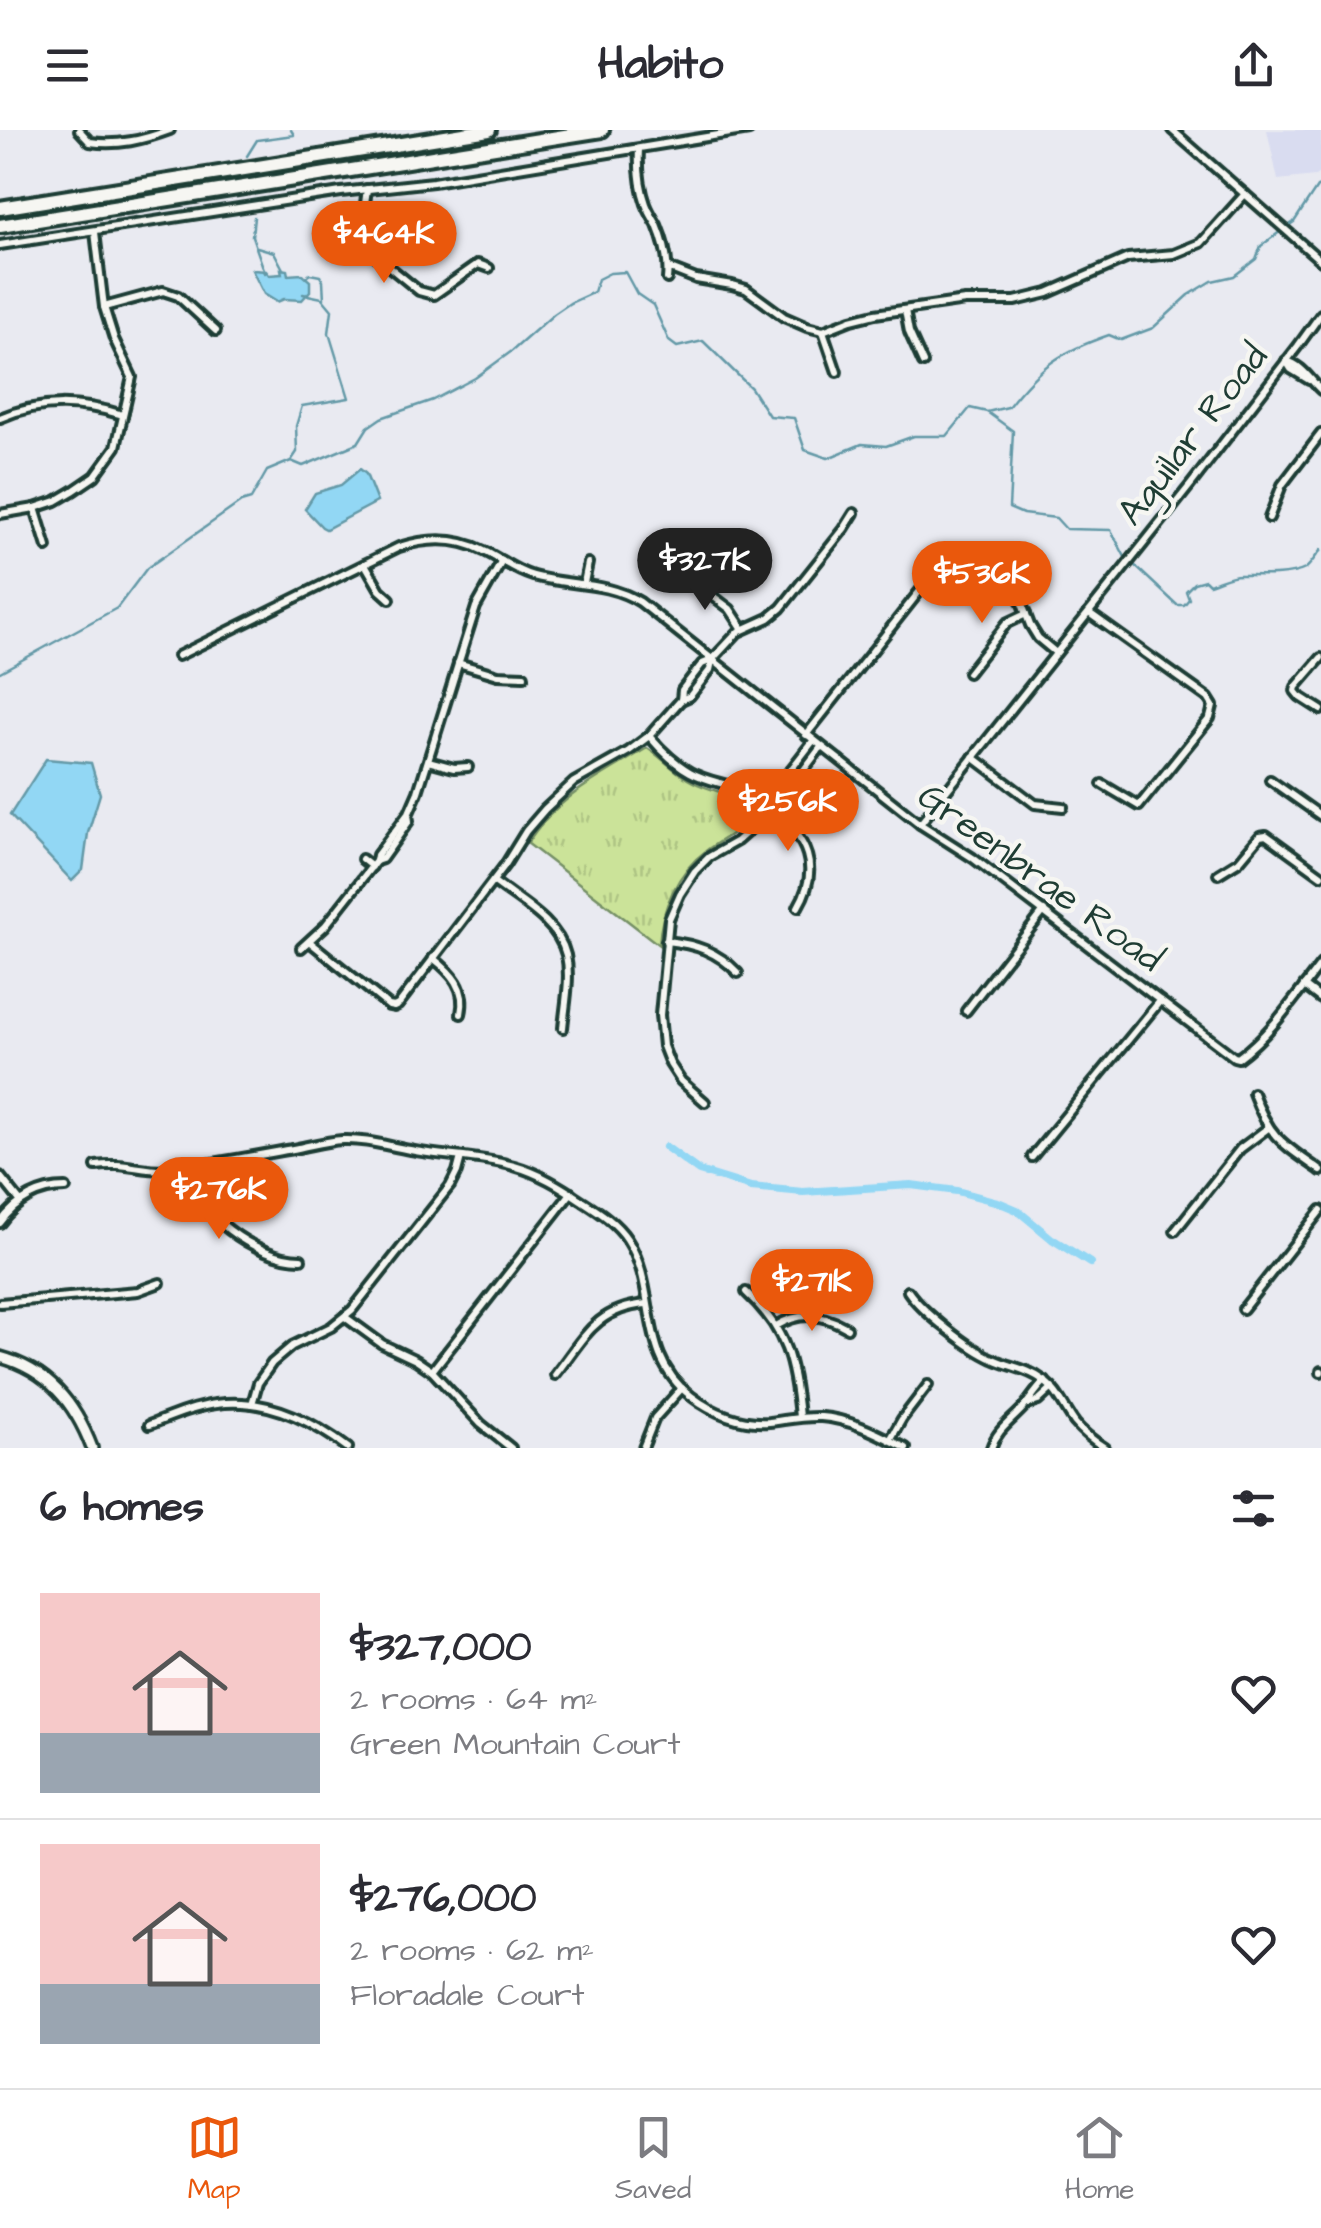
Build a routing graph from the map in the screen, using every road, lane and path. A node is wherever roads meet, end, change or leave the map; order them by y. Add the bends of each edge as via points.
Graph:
1 (79, 130) edge
2 (170, 130) edge
3 (489, 130) edge
4 (602, 130) edge
5 (750, 130) edge
6 (1172, 130) edge
7 (639, 149) junction
8 (367, 189) junction
9 (1247, 196) junction
10 (0, 208) edge
11 (0, 226) edge
12 (95, 232) junction
13 (0, 245) edge
14 (1321, 261) edge
15 (489, 268) dead end
16 (668, 268) junction
17 (667, 280) dead end
18 (104, 307) junction
19 (905, 310) junction
20 (1321, 314) edge
21 (216, 331) dead end
22 (823, 331) junction
23 (1286, 361) junction
24 (923, 363) dead end
25 (837, 372) dead end
26 (1321, 390) edge
27 (123, 415) junction
28 (0, 418) edge
29 (1321, 434) edge
30 (35, 508) junction
31 (854, 513) dead end
32 (0, 514) edge
33 (1269, 518) dead end
34 (47, 547) dead end
35 (502, 562) junction
36 (588, 563) dead end
37 (365, 564) junction
38 (689, 578) dead end
39 (584, 583) junction
40 (390, 600) dead end
41 (1088, 613) junction
42 (1026, 614) junction
43 (743, 629) junction
44 (1056, 653) junction
45 (178, 656) dead end
46 (1321, 658) edge
47 (712, 660) junction
48 (458, 663) junction
49 (968, 674) dead end
50 (524, 676) dead end
51 (1321, 710) edge
52 (806, 735) junction
53 (649, 736) junction
54 (813, 741) junction
55 (821, 747) junction
56 (972, 757) junction
57 (428, 761) junction
58 (468, 767) dead end
59 (1270, 780) dead end
60 (787, 782) junction
61 (1102, 784) dead end
62 (768, 808) junction
63 (1063, 808) dead end
64 (1321, 816) edge
65 (920, 824) junction
66 (362, 859) dead end
67 (374, 864) junction
68 (1218, 874) dead end
69 (1321, 874) edge
70 (493, 881) junction
71 (798, 907) dead end
72 (1044, 911) junction
73 (310, 942) junction
74 (666, 942) junction
75 (302, 948) dead end
76 (432, 958) junction
77 (1321, 964) edge
78 (738, 973) dead end
79 (1304, 986) junction
80 (1321, 999) edge
81 (1160, 1001) junction
82 (966, 1011) dead end
83 (461, 1014) dead end
84 (564, 1028) dead end
85 (1252, 1093) dead end
86 (705, 1102) dead end
87 (1268, 1128) junction
88 (461, 1157) junction
89 (1032, 1158) dead end
90 (96, 1166) dead end
91 (185, 1167) junction
92 (1321, 1171) edge
93 (0, 1176) edge
94 (66, 1188) dead end
95 (571, 1193) junction
96 (20, 1201) junction
97 (1321, 1210) edge
98 (0, 1222) edge
99 (1174, 1231) dead end
100 (301, 1259) dead end
101 (160, 1283) dead end
102 (908, 1291) dead end
103 (746, 1292) dead end
104 (0, 1303) edge
105 (646, 1304) junction
106 (1243, 1308) dead end
107 (346, 1317) junction
108 (776, 1326) junction
109 (846, 1328) dead end
110 (0, 1357) edge
111 (432, 1371) junction
112 (554, 1375) dead end
113 (1048, 1384) junction
114 (928, 1385) dead end
115 (682, 1388) junction
116 (252, 1404) junction
117 (799, 1417) junction
118 (148, 1426) dead end
119 (890, 1440) junction
120 (92, 1448) edge
121 (348, 1448) edge
122 (511, 1448) edge
123 (643, 1448) edge
124 (906, 1448) edge
125 (990, 1448) edge
126 (1105, 1448) edge

1 - 2 street via 90,142 109,145
3 - 10 highway
4 - 11 highway
5 - 7 street
6 - 9 street
7 - 8 street
7 - 16 street via 642,192
8 - 12 street
8 - 15 street via 364,238 420,291 434,295 478,264
9 - 14 street
9 - 19 street via 1200,243 1174,254 1128,258 1015,300
12 - 13 street
12 - 18 street
16 - 17 street
16 - 22 street via 746,289 784,317
18 - 21 street via 163,291 178,296
18 - 27 street via 132,376
19 - 22 street
19 - 24 street
20 - 23 street, Aguilar Road
22 - 25 street
23 - 26 street
23 - 41 street, Aguilar Road
27 - 28 street via 57,404
27 - 30 street via 116,447 95,476
29 - 33 street via 1282,485
30 - 32 street
30 - 34 street
31 - 43 street via 781,608
35 - 37 street, Greenbrae Road via 472,546 438,540 407,544
35 - 39 street, Greenbrae Road via 532,576
35 - 48 street via 476,607
36 - 39 street
37 - 40 street
37 - 45 street, Greenbrae Road
38 - 43 street
39 - 47 street, Greenbrae Road via 635,598
41 - 44 street, Aguilar Road
41 - 61 street via 1214,706 1139,806
42 - 44 street via 1038,638
42 - 49 street via 1007,623
42 - 52 street via 1019,596 960,552 949,554
43 - 47 street
44 - 56 street, Aguilar Road
46 - 51 street via 1296,686 1298,696
47 - 52 street, Greenbrae Road
47 - 53 street via 702,664
48 - 50 street
48 - 57 street
52 - 54 street, Greenbrae Road
53 - 62 street via 690,772
53 - 70 street via 554,798
54 - 55 street, Greenbrae Road
54 - 60 street
55 - 60 street
55 - 65 street, Greenbrae Road
56 - 63 street via 1034,804
56 - 65 street, Aguilar Road
57 - 58 street
57 - 67 street via 408,821
59 - 64 street
60 - 62 street
62 - 71 street via 797,834 808,856 808,886
62 - 74 street via 746,834 694,871 673,907
65 - 72 street, Greenbrae Road
66 - 67 street
67 - 73 street
68 - 69 street via 1266,834
70 - 76 street
70 - 84 street via 560,938 567,960
72 - 81 street, Greenbrae Road
72 - 82 street
73 - 75 street
73 - 76 street via 394,1007
74 - 78 street via 704,948
74 - 86 street via 663,1046 681,1081
76 - 83 street via 459,984
77 - 79 street
79 - 80 street
79 - 81 street, Greenbrae Road via 1238,1058
81 - 89 street
85 - 87 street
87 - 92 street
87 - 99 street via 1240,1149
88 - 91 street via 342,1140
88 - 95 street via 514,1166
88 - 107 street via 444,1193
90 - 91 street
91 - 100 street via 194,1196 213,1215 262,1251
93 - 96 street
94 - 96 street
95 - 105 street via 624,1236 639,1264
95 - 111 street
96 - 98 street
97 - 106 street
101 - 104 street
102 - 113 street via 979,1352
103 - 108 street
105 - 112 street via 603,1317
105 - 115 street via 657,1351
107 - 111 street
107 - 116 street via 278,1357
108 - 109 street via 814,1316
108 - 117 street via 790,1356
110 - 120 street via 56,1388
111 - 122 street
113 - 125 street
113 - 126 street via 1076,1424
114 - 119 street
115 - 117 street via 736,1419
115 - 123 street via 655,1418
116 - 118 street via 211,1404
116 - 121 street via 301,1418
117 - 119 street via 840,1420
119 - 124 street

